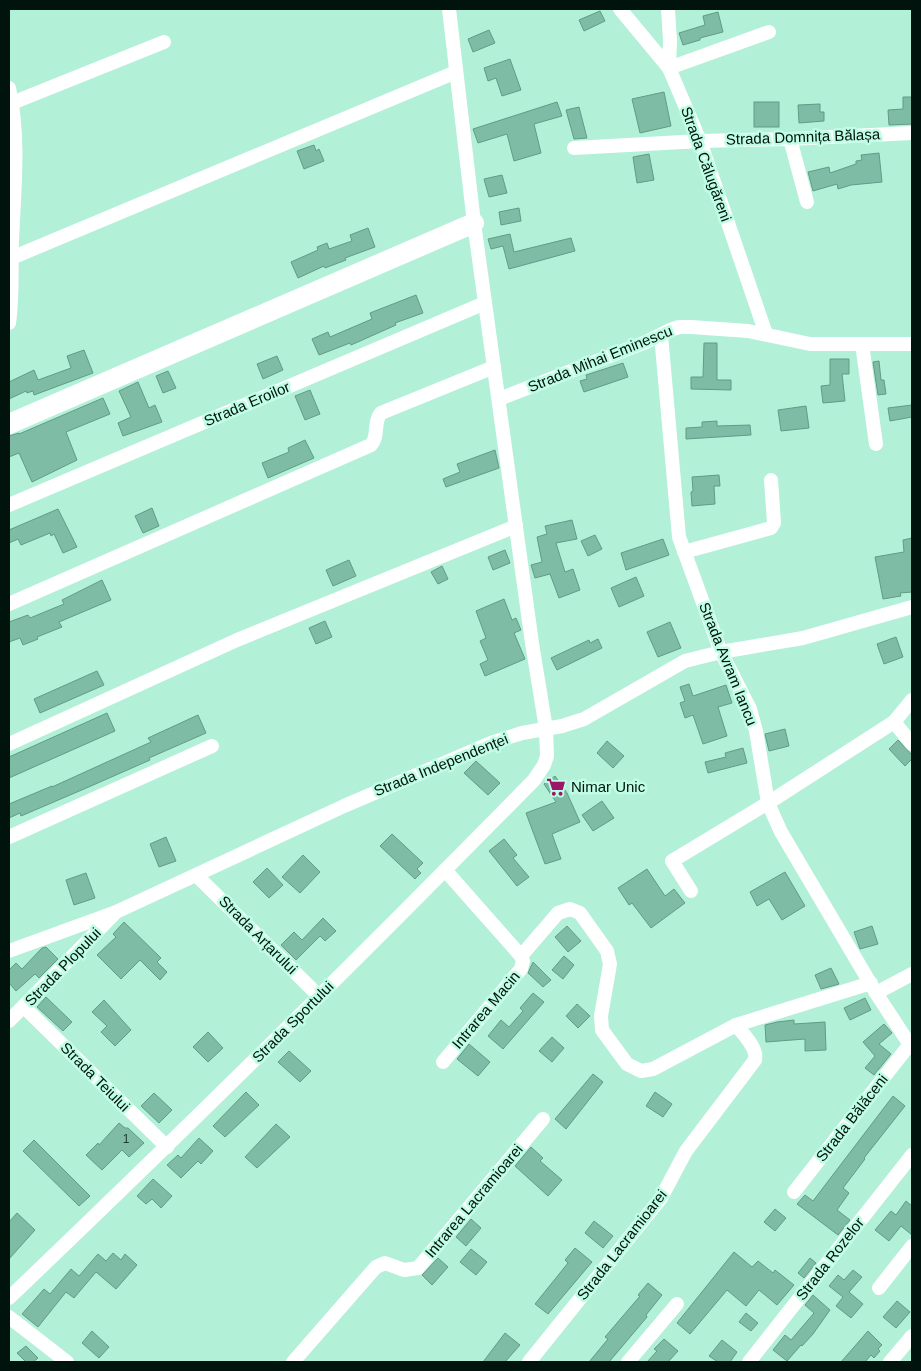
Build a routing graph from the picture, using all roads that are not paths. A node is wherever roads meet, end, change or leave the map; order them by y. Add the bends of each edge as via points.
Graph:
1 (449, 9) edge
2 (620, 9) edge
3 (668, 9) edge
4 (769, 32) dead end
5 (164, 42) dead end
6 (669, 68) junction
7 (456, 72) junction
8 (9, 88) edge
9 (12, 103) junction
10 (912, 133) edge
11 (790, 139) junction
12 (700, 141) junction
13 (574, 148) dead end
14 (808, 202) dead end
15 (474, 222) junction
16 (10, 259) edge
17 (485, 303) junction
18 (9, 323) edge
19 (661, 334) junction
20 (766, 334) junction
21 (862, 344) junction
22 (912, 344) edge
23 (494, 367) junction
24 (499, 399) junction
25 (9, 424) edge
26 (876, 444) dead end
27 (771, 480) dead end
28 (9, 505) edge
29 (516, 526) junction
30 (684, 552) junction
31 (9, 604) edge
32 (912, 607) edge
33 (721, 652) junction
34 (912, 700) edge
35 (894, 722) junction
36 (546, 729) junction
37 (9, 744) edge
38 (912, 744) edge
39 (212, 746) dead end
40 (768, 803) junction
41 (9, 837) edge
42 (445, 870) junction
43 (196, 875) junction
44 (691, 891) dead end
45 (116, 912) junction
46 (9, 951) edge
47 (521, 956) junction
48 (912, 974) edge
49 (874, 988) junction
50 (319, 996) junction
51 (24, 1007) junction
52 (9, 1022) edge
53 (736, 1025) junction
54 (911, 1046) edge
55 (443, 1062) dead end
56 (543, 1119) dead end
57 (167, 1147) junction
58 (912, 1155) edge
59 (794, 1192) dead end
60 (912, 1246) edge
61 (879, 1288) dead end
62 (9, 1298) edge
63 (677, 1304) dead end
64 (9, 1316) edge
65 (912, 1336) edge
66 (67, 1362) edge
67 (293, 1362) edge
68 (529, 1362) edge
69 (628, 1362) edge
70 (749, 1362) edge
71 (890, 1362) edge

1 - 7 street
2 - 6 street, Strada Călugăreni
3 - 6 street
4 - 6 street
5 - 9 street
6 - 12 street, Strada Călugăreni
7 - 15 street
7 - 16 street
8 - 9 street
9 - 16 street via 16,145
10 - 11 street, Strada Domnița Bălașa
11 - 12 street, Strada Domnița Bălașa
11 - 14 street
12 - 13 street, Strada Domnița Bălașa
12 - 20 street, Strada Călugăreni
15 - 17 street
15 - 25 street
16 - 18 street
17 - 23 street
17 - 28 street, Strada Eroilor
19 - 20 street, Strada Mihai Eminescu via 691,326
19 - 24 street, Strada Mihai Eminescu
19 - 30 street, Strada Avram Iancu via 679,537
20 - 21 street, Strada Mihai Eminescu via 810,344
21 - 22 street, Strada Mihai Eminescu
21 - 26 street
23 - 24 street
23 - 31 street via 381,413 370,445
24 - 29 street
27 - 30 street via 774,523 771,528
29 - 36 street
29 - 37 street via 237,640
30 - 33 street, Strada Avram Iancu
32 - 33 street, Strada Independenței via 803,638
33 - 36 street, Strada Independenței via 685,661 584,718
33 - 40 street, Strada Avram Iancu via 750,709
34 - 35 street
35 - 38 street
35 - 40 street
36 - 42 street, Strada Sportului via 547,756 540,773
36 - 43 street, Strada Independenței via 491,743 344,806
39 - 41 street
40 - 44 street via 672,861
40 - 49 street, Strada Avram Iancu via 780,832
42 - 47 street
42 - 50 street, Strada Sportului
43 - 45 street, Strada Independenței
43 - 50 street, Strada Arțarului
45 - 46 street, Strada Independenței
45 - 51 street, Strada Plopului
47 - 53 street via 558,912 570,909 580,913 609,957 602,1030 627,1064 634,1068 653,1069
47 - 55 street, Intrarea Macin via 520,970
48 - 49 street
49 - 53 street
49 - 54 street, Strada Avram Iancu
50 - 57 street, Strada Sportului
51 - 52 street, Strada Plopului
51 - 57 street, Strada Teiului
53 - 68 street, Strada Lacramioarei via 751,1045 755,1060 686,1151 661,1198
54 - 59 street, Strada Bălăceni
56 - 67 street, Intrarea Lacramioarei via 418,1268 404,1270 386,1263 376,1267
57 - 62 street, Strada Sportului
58 - 70 street, Strada Rozelor
60 - 61 street
63 - 69 street
64 - 66 street
65 - 71 street

